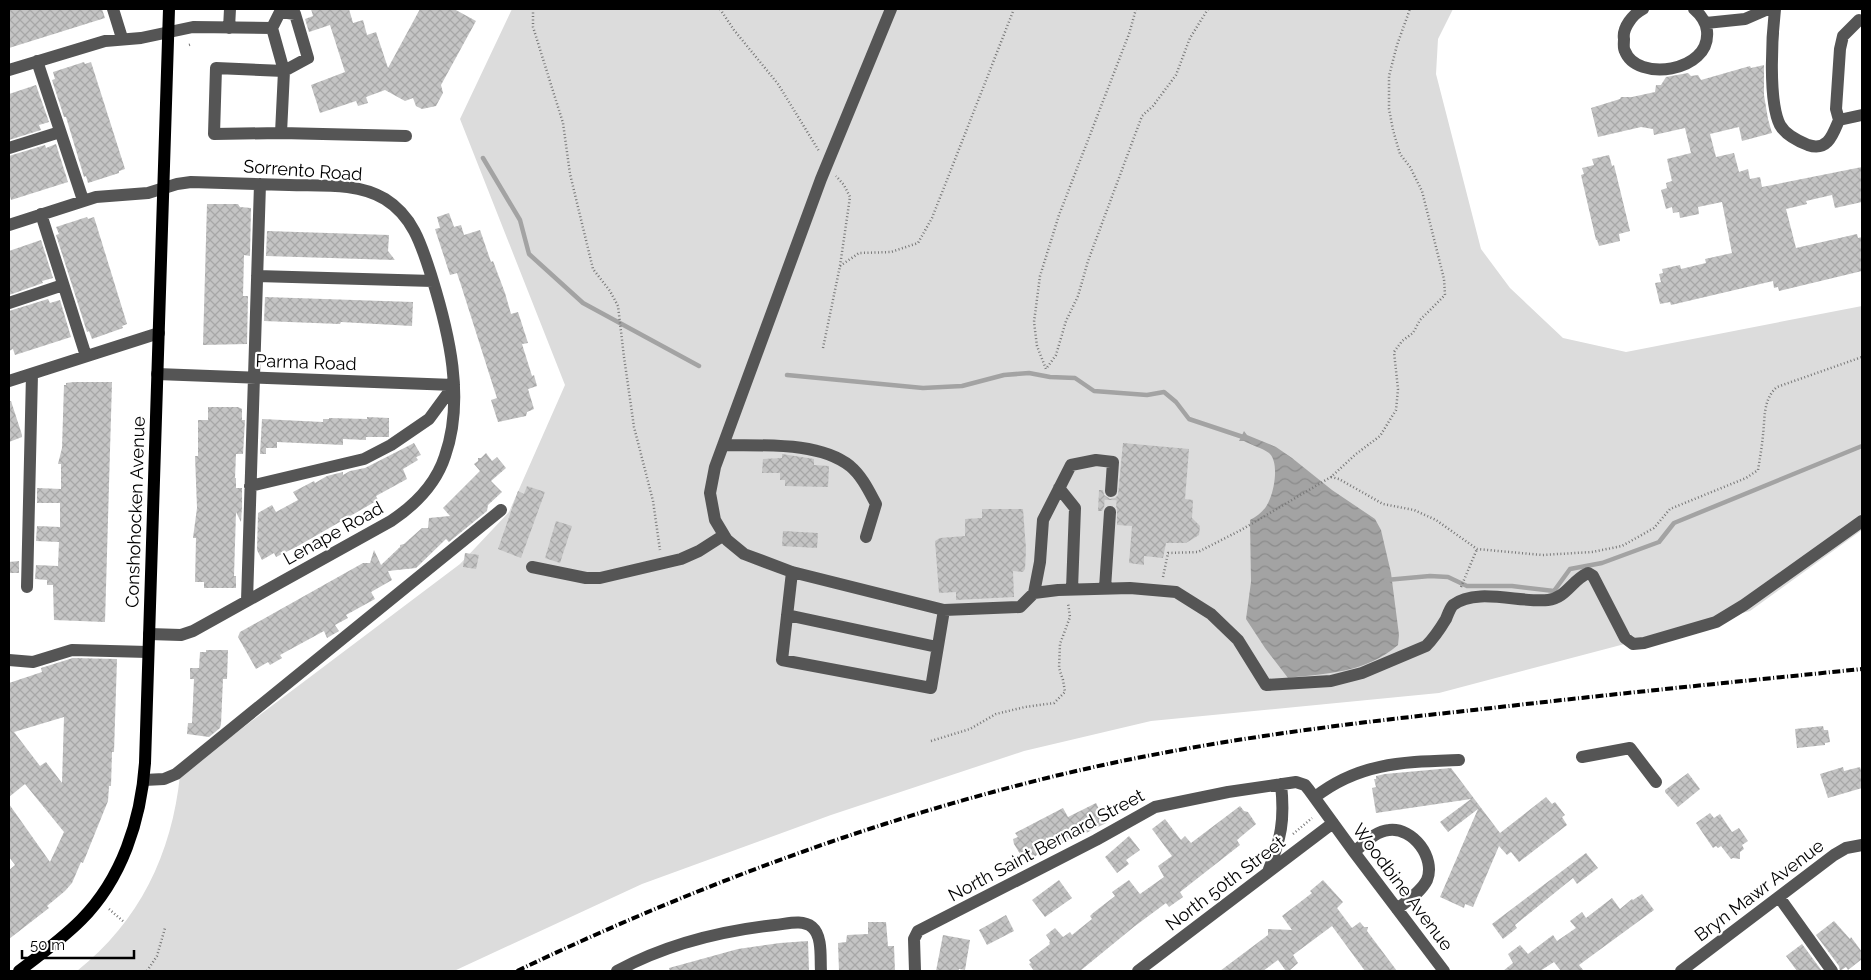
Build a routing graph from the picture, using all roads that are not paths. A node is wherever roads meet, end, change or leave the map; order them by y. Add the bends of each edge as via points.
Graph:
1 (113, 9) edge
2 (169, 9) edge
3 (230, 9) edge
4 (891, 9) edge
5 (1643, 9) edge
6 (1694, 9) edge
7 (1768, 9) edge
8 (1775, 9) edge
9 (1858, 18) edge
10 (1706, 23) junction
11 (230, 28) junction
12 (272, 28) junction
13 (168, 32) junction
14 (122, 38) junction
15 (37, 61) junction
16 (9, 70) edge
17 (284, 71) junction
18 (1862, 115) edge
19 (1839, 120) junction
20 (60, 132) junction
21 (281, 134) junction
22 (406, 136) dead end
23 (9, 148) edge
24 (260, 184) junction
25 (163, 188) junction
26 (83, 200) junction
27 (41, 214) junction
28 (9, 225) edge
29 (257, 276) junction
30 (433, 281) junction
31 (64, 285) junction
32 (9, 303) edge
33 (159, 333) junction
34 (86, 356) junction
35 (32, 374) junction
36 (158, 374) junction
37 (254, 378) junction
38 (9, 381) edge
39 (454, 385) junction
40 (723, 445) junction
41 (250, 486) junction
42 (1059, 488) junction
43 (1111, 491) tunnel mouth
44 (501, 510) dead end
45 (1110, 512) tunnel mouth
46 (1862, 520) edge
47 (724, 535) junction
48 (866, 537) dead end
49 (532, 567) dead end
50 (792, 572) junction
51 (27, 587) dead end
52 (1106, 588) junction
53 (1072, 589) junction
54 (1034, 593) junction
55 (247, 601) junction
56 (944, 610) junction
57 (787, 615) junction
58 (149, 634) junction
59 (937, 647) junction
60 (148, 652) junction
61 (9, 660) edge
62 (1582, 757) dead end
63 (1459, 760) dead end
64 (144, 780) junction
65 (1656, 782) dead end
66 (1281, 784) junction
67 (1315, 798) junction
68 (1333, 823) junction
69 (1862, 845) edge
70 (1354, 852) junction
71 (1268, 872) junction
72 (1779, 897) junction
73 (1397, 909) junction
74 (22, 970) edge
75 (617, 971) edge
76 (821, 971) edge
77 (915, 971) edge
78 (1138, 971) edge
79 (1444, 971) edge
80 (1681, 971) edge
81 (1832, 971) edge

1 - 14 street
2 - 13 main road, Conshohocken Avenue
3 - 11 street
4 - 40 street via 822,179
5 - 10 street via 1628,23 1623,35 1625,51 1633,63 1649,69 1680,66 1696,58 1705,48 1708,36
6 - 10 street
7 - 10 street via 1745,19
8 - 19 street via 1772,63 1780,124 1794,138 1810,146 1818,146 1829,142
9 - 19 street via 1843,36 1840,49 1836,109
11 - 12 street
11 - 13 street via 193,27
12 - 17 street
12 - 17 street via 280,12 295,14 308,58
13 - 14 street
13 - 25 main road, Conshohocken Avenue
14 - 15 street via 89,44
15 - 16 street
15 - 20 street
17 - 21 street
17 - 21 street via 216,68 214,134
18 - 19 street
20 - 23 street
20 - 26 street
21 - 22 street
24 - 25 street, Sorrento Road via 190,182
24 - 29 street
24 - 30 street, Sorrento Road via 357,189 385,199 414,230
25 - 26 street, Sorrento Road via 136,195
25 - 33 main road, Conshohocken Avenue
26 - 27 street, Sorrento Road
27 - 28 street, Sorrento Road
27 - 31 street
29 - 30 street
29 - 37 street
30 - 39 street, Sorrento Road via 448,334
31 - 32 street
31 - 34 street
33 - 34 street
33 - 36 main road, Conshohocken Avenue
34 - 35 street
35 - 38 street
35 - 51 street
36 - 37 street, Parma Road
36 - 58 main road, Conshohocken Avenue
37 - 39 street, Parma Road
37 - 41 street
39 - 41 street via 429,419 364,459
39 - 55 street, Lenape Road via 446,455 436,478 419,498 391,521
40 - 47 street via 710,493 715,520
40 - 48 street via 819,451 851,467 876,504
41 - 55 street
42 - 43 street via 1072,465 1096,460 1113,462
42 - 53 street via 1075,508
42 - 54 street via 1042,520 1040,562
44 - 64 street via 176,774 164,779
45 - 52 street
46 - 52 street via 1744,606 1708,625 1633,644 1625,638 1593,576 1588,573 1579,577 1560,597 1548,600 1483,597 1460,602 1452,606 1426,646 1362,673 1331,681 1266,685 1238,640 1211,614 1176,592
47 - 49 street via 699,551 661,564 600,578
47 - 50 street via 744,554
50 - 56 street
50 - 57 street
52 - 53 street
53 - 54 street
54 - 56 street via 1020,607
55 - 58 street, Lenape Road via 187,633
56 - 59 street
57 - 59 street
57 - 59 street via 782,660 932,688
58 - 60 main road, Conshohocken Avenue
60 - 61 street via 72,650 33,662
60 - 64 main road, Conshohocken Avenue
62 - 65 street via 1630,748
63 - 67 street via 1380,766 1346,777
64 - 74 main road, Conshohocken Avenue via 131,838 98,900 65,935
66 - 67 street, North Saint Bernard Street via 1305,785
66 - 71 street via 1281,834
66 - 77 street, North Saint Bernard Street via 1170,803 1143,813 918,931 914,939
67 - 68 street, North Saint Bernard Street
68 - 70 street, Woodbine Avenue
68 - 71 street, North 50th Street
69 - 72 street, Bryn Mawr Avenue via 1840,851
70 - 73 street, Woodbine Avenue
70 - 73 street via 1375,835 1389,830 1409,835 1423,850 1429,865 1427,881
71 - 78 street, North 50th Street
72 - 80 street, Bryn Mawr Avenue
72 - 81 street
73 - 79 street, Woodbine Avenue
75 - 76 street via 707,937 801,923 816,932

